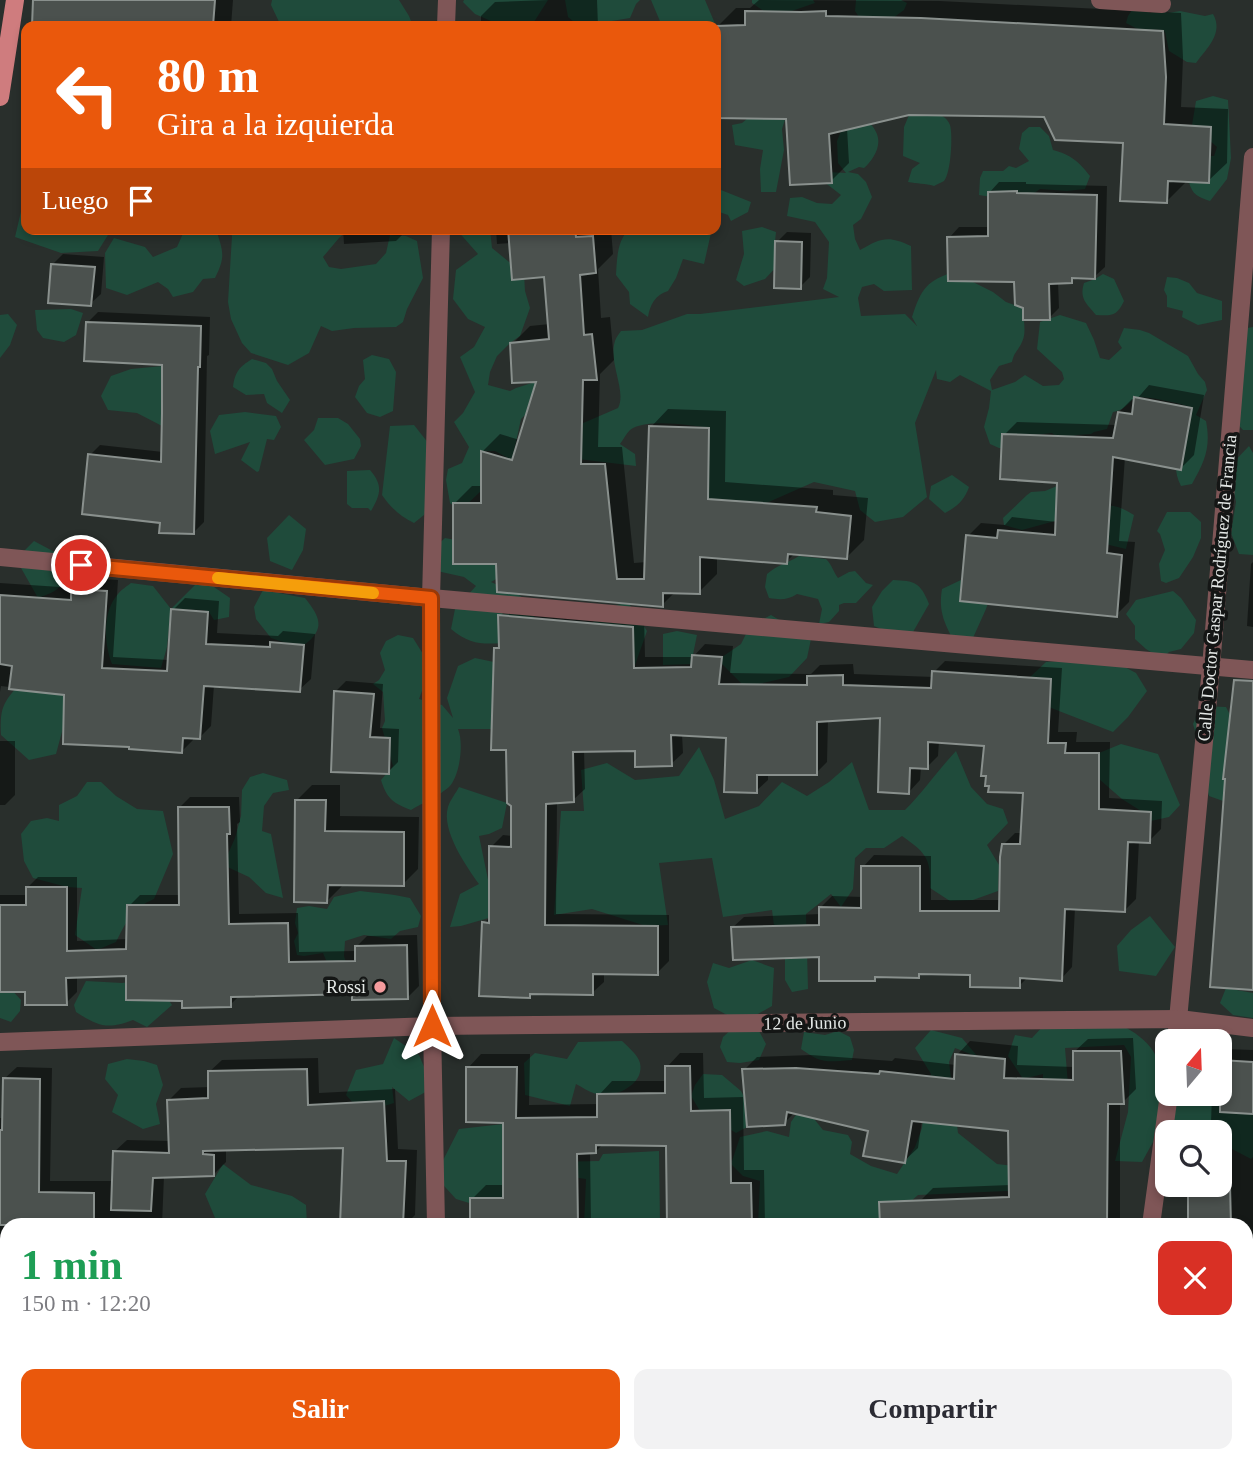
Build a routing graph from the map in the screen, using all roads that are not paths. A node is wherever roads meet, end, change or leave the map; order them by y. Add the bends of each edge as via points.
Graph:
1 (15, 0) edge
2 (447, 0) edge
3 (1100, 0) edge
4 (1162, 4) dead end
5 (446, 21) edge
6 (0, 97) edge
7 (1253, 157) edge
8 (441, 235) edge
9 (0, 557) edge
10 (431, 598) junction
11 (1211, 667) junction
12 (1253, 670) edge
13 (1179, 1019) junction
14 (432, 1026) junction
15 (1253, 1028) edge
16 (1178, 1029) edge
17 (0, 1042) edge
18 (1167, 1106) edge
19 (436, 1218) edge
20 (1152, 1218) edge

1 - 6 main road
2 - 5 street
3 - 4 street
7 - 11 street, Calle Doctor Gaspar Rodríguez de Francia
8 - 10 street
9 - 10 street
10 - 11 street
10 - 14 street
11 - 12 street
11 - 13 street, Calle Doctor Gaspar Rodríguez de Francia
13 - 14 street, 12 de Junio
13 - 15 street, 12 de Junio
13 - 16 street, Calle Doctor Gaspar Rodríguez de Francia
14 - 17 street, 12 de Junio
14 - 19 street
18 - 20 street

